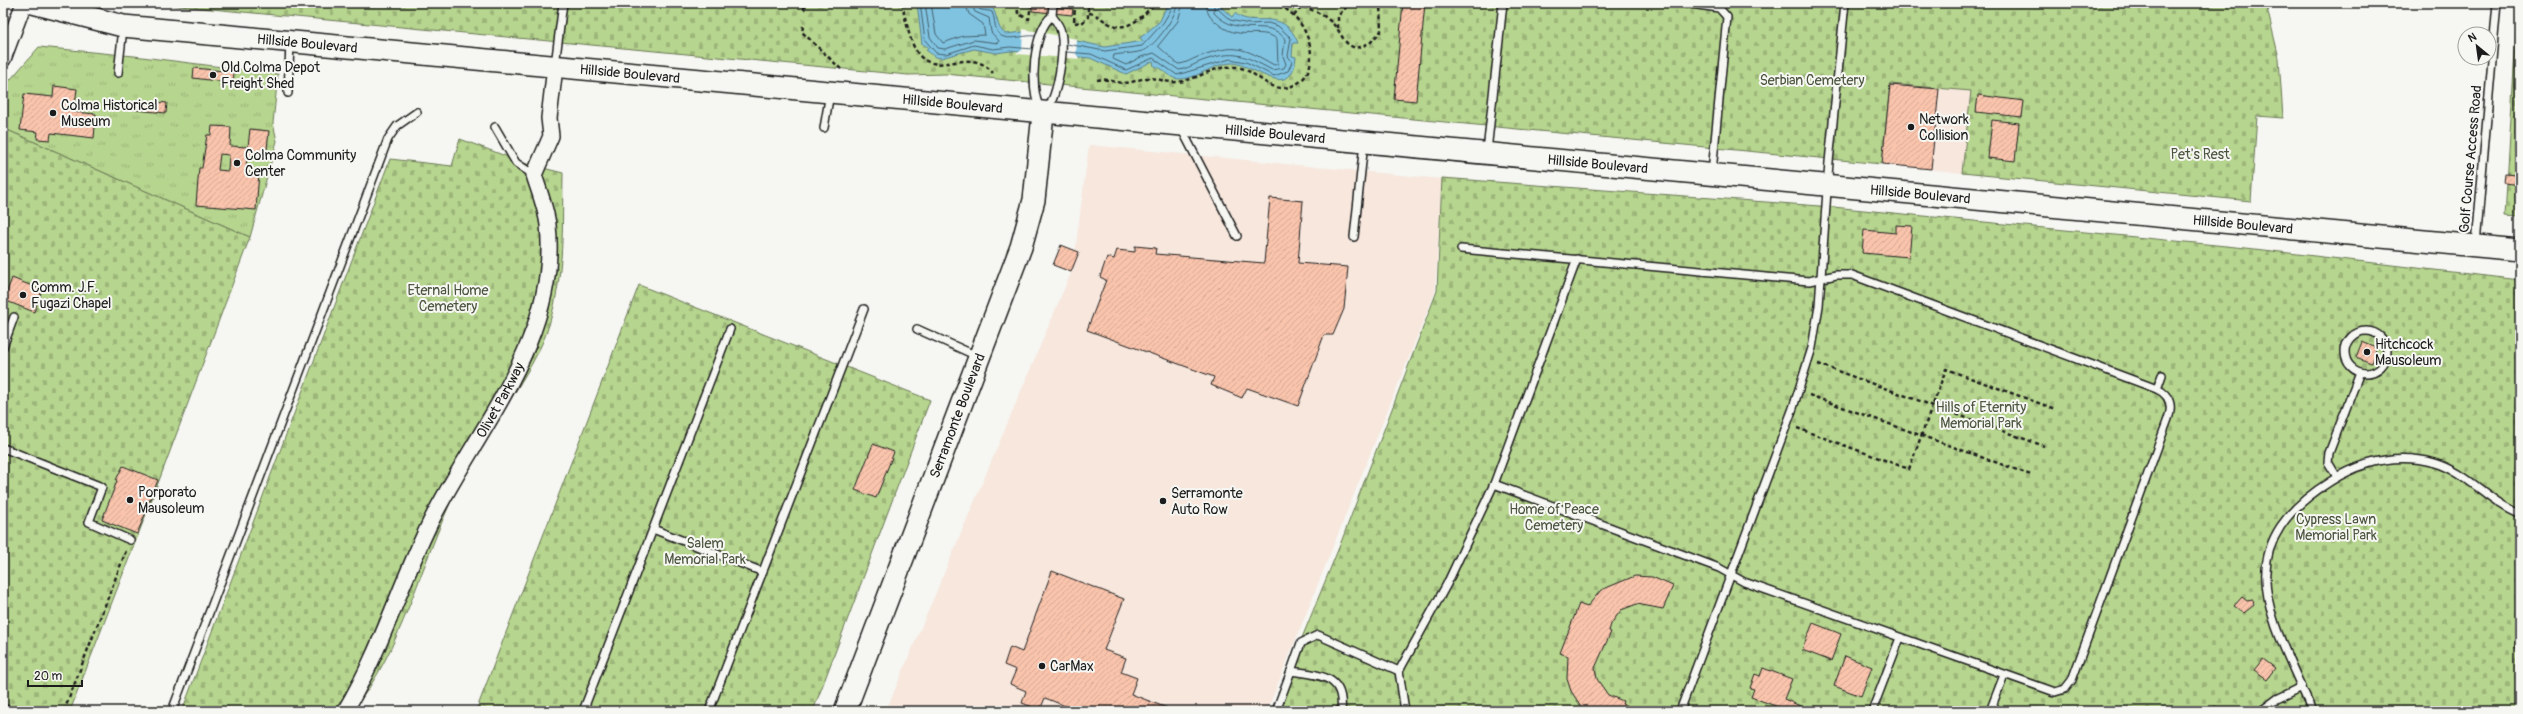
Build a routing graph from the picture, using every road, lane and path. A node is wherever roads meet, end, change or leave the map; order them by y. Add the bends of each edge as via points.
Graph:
1 (24, 3) edge
2 (33, 3) edge
3 (562, 3) edge
4 (805, 3) edge
5 (903, 3) edge
6 (1005, 3) edge
7 (1017, 3) edge
8 (1031, 3) edge
9 (1053, 3) edge
10 (1076, 3) edge
11 (1083, 3) edge
12 (1155, 3) edge
13 (1249, 3) edge
14 (1260, 3) edge
15 (1268, 3) edge
16 (1304, 3) edge
17 (1350, 3) edge
18 (1380, 3) edge
19 (1503, 3) edge
20 (1683, 3) edge
21 (1845, 3) edge
22 (2497, 3) edge
23 (1016, 7) junction
24 (1303, 7) junction
25 (804, 10) dead end
26 (1089, 14) junction
27 (1052, 16) junction
28 (1294, 16) junction
29 (123, 26) junction
30 (803, 26) dead end
31 (1338, 31) junction
32 (290, 42) junction
33 (3, 59) edge
34 (555, 67) junction
35 (843, 71) dead end
36 (118, 73) dead end
37 (993, 73) dead end
38 (1098, 80) dead end
39 (288, 93) dead end
40 (830, 93) junction
41 (417, 112) dead end
42 (1043, 114) junction
43 (1180, 126) junction
44 (495, 127) dead end
45 (824, 128) dead end
46 (1364, 143) junction
47 (1487, 154) junction
48 (1712, 174) junction
49 (534, 175) junction
50 (1828, 184) junction
51 (1237, 236) dead end
52 (1354, 237) dead end
53 (2476, 246) junction
54 (1462, 249) dead end
55 (2520, 250) edge
56 (1577, 259) junction
57 (1822, 279) junction
58 (864, 308) dead end
59 (14, 317) dead end
60 (730, 329) dead end
61 (917, 329) dead end
62 (3, 347) edge
63 (980, 357) junction
64 (1808, 360) junction
65 (2360, 372) junction
66 (2162, 375) dead end
67 (2157, 388) junction
68 (1799, 391) junction
69 (1933, 405) junction
70 (2055, 409) dead end
71 (1787, 425) junction
72 (1922, 435) junction
73 (2044, 446) dead end
74 (3, 448) edge
75 (2031, 475) dead end
76 (2337, 477) junction
77 (1494, 484) junction
78 (2520, 514) edge
79 (653, 529) junction
80 (130, 540) joint
81 (763, 572) junction
82 (1731, 574) junction
83 (1900, 638) junction
84 (1291, 671) junction
85 (1399, 671) junction
86 (2004, 675) junction
87 (2302, 687) junction
88 (3, 708) edge
89 (10, 711) edge
90 (64, 711) edge
91 (172, 711) edge
92 (344, 711) edge
93 (583, 711) edge
94 (710, 711) edge
95 (844, 711) edge
96 (1276, 711) edge
97 (1341, 711) edge
98 (1405, 711) edge
99 (1680, 711) edge
100 (1872, 711) edge
101 (1990, 711) edge
102 (2261, 711) edge
103 (2312, 711) edge

1 - 33 street
2 - 29 main road, Hillside Boulevard
3 - 34 lane
4 - 25 path
5 - 37 path via 911,38 921,56 939,64 975,60
6 - 23 path
7 - 23 path
8 - 23 path via 1029,19 1020,16
9 - 27 lane
10 - 26 path via 1074,23 1083,22
11 - 26 path
12 - 26 path via 1136,22 1126,26 1114,26
13 - 14 path
15 - 28 path via 1280,6
16 - 24 path
17 - 31 path via 1338,16
18 - 31 path via 1381,31 1370,43 1353,47 1346,43
19 - 47 lane
20 - 48 lane via 1719,8 1727,17
21 - 50 lane
22 - 53 lane, Golf Course Access Road
24 - 28 path
24 - 31 path via 1319,14
27 - 42 lane via 1060,29 1059,68 1055,97
27 - 42 lane via 1041,27 1038,36 1034,94
28 - 38 path via 1308,35 1310,55 1306,73 1298,83 1291,86 1271,86 1249,71 1231,67 1208,71 1180,82 1148,77 1124,83 1108,79
29 - 32 main road, Hillside Boulevard
29 - 36 lane
30 - 35 path via 802,32
32 - 34 main road, Hillside Boulevard
32 - 39 lane
34 - 40 main road, Hillside Boulevard
34 - 49 street via 549,118 551,136
40 - 42 main road, Hillside Boulevard
40 - 45 lane
41 - 91 lane via 396,126 388,139
42 - 43 main road, Hillside Boulevard
42 - 63 main road, Serramonte Boulevard via 1030,219
43 - 46 main road, Hillside Boulevard
43 - 51 lane
44 - 49 lane via 516,163
46 - 47 main road, Hillside Boulevard
46 - 52 lane
47 - 48 main road, Hillside Boulevard
48 - 50 main road, Hillside Boulevard
49 - 92 street, Olivet Parkway via 548,224 549,246 544,286 530,339 503,400 432,520 370,664
50 - 53 main road, Hillside Boulevard
50 - 57 lane
53 - 55 main road, Hillside Boulevard
54 - 56 lane
56 - 57 lane via 1809,281
56 - 77 lane
57 - 64 lane via 1817,321
57 - 67 lane via 1844,274 1862,278
58 - 81 lane
59 - 62 lane
60 - 79 lane
61 - 63 lane
63 - 95 main road, Serramonte Boulevard
64 - 68 lane
64 - 69 path
65 - 65 lane via 2347,361 2346,348 2356,334 2374,333 2382,338 2387,347 2386,361 2375,371
65 - 76 lane via 2329,453 2328,462
66 - 67 lane
67 - 86 lane via 2170,401 2169,415 2072,680 2065,689 2054,692
68 - 71 lane
68 - 72 path
69 - 70 path via 1946,368
69 - 72 path
69 - 73 path
71 - 72 path via 1909,469
71 - 82 lane
72 - 75 path
74 - 80 lane via 102,487 89,522
76 - 78 lane via 2356,467 2386,459 2435,463 2454,471 2491,499
76 - 87 lane via 2288,516 2271,542 2267,563 2266,585 2271,611
77 - 82 lane
77 - 85 lane via 1447,584
79 - 81 lane
79 - 93 lane
80 - 90 path
81 - 94 lane
82 - 83 lane via 1744,582
82 - 99 lane
83 - 86 lane
83 - 100 lane
84 - 85 lane via 1301,643 1318,635
84 - 96 lane
84 - 97 lane via 1321,675 1333,682 1342,699
85 - 98 lane
86 - 101 lane
87 - 102 lane via 2277,698
87 - 103 lane
88 - 89 lane

